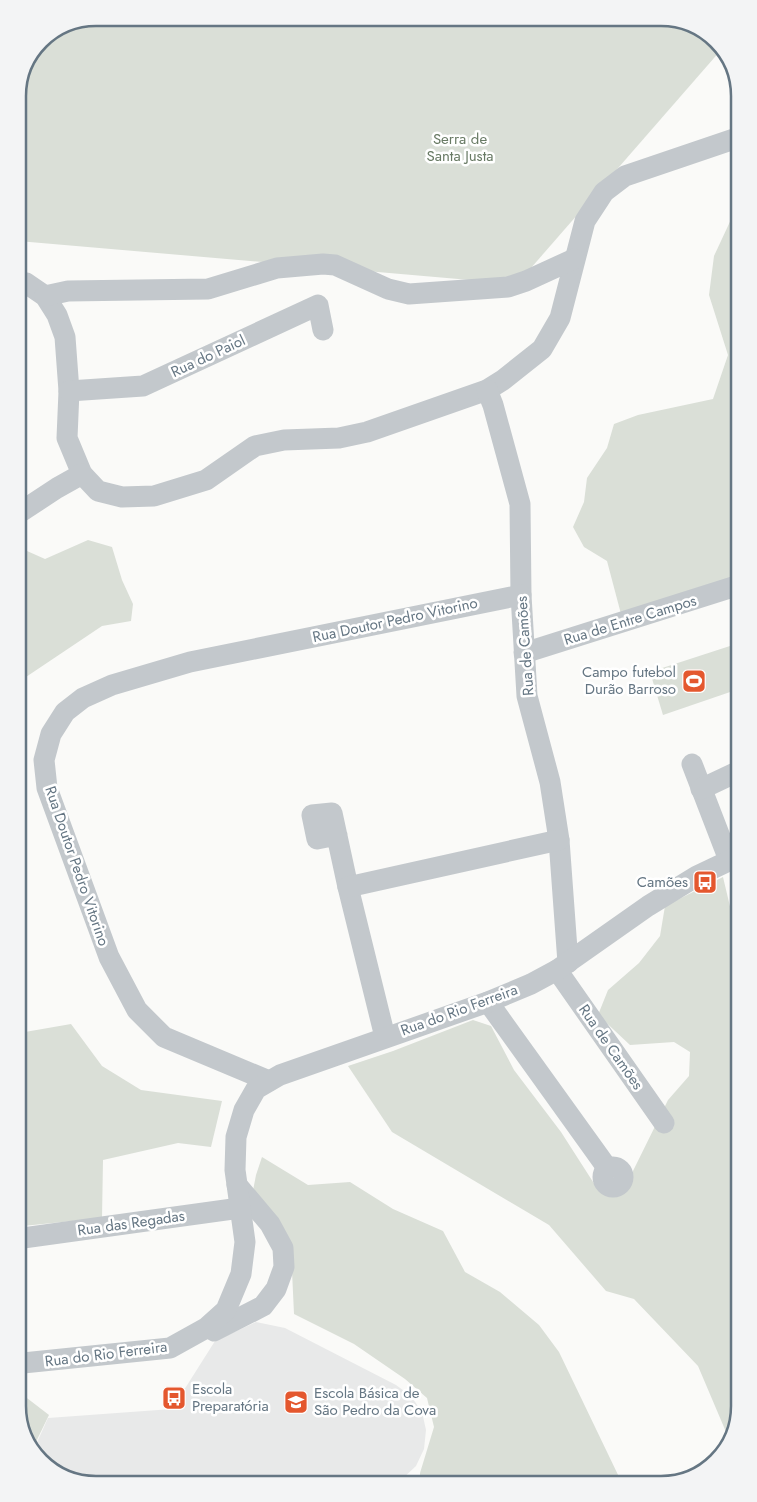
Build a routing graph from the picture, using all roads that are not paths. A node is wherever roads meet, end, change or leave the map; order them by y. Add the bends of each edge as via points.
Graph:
1 (731, 140) edge
2 (574, 260) junction
3 (26, 283) edge
4 (45, 296) junction
5 (323, 330) dead end
6 (487, 390) junction
7 (69, 391) junction
8 (82, 474) junction
9 (26, 510) edge
10 (731, 588) edge
11 (521, 595) junction
12 (524, 653) junction
13 (692, 764) dead end
14 (731, 775) edge
15 (701, 789) junction
16 (337, 835) dead end
17 (559, 840) junction
18 (731, 854) edge
19 (731, 859) edge
20 (348, 887) junction
21 (563, 967) junction
22 (488, 1002) junction
23 (385, 1037) junction
24 (269, 1081) junction
25 (664, 1123) dead end
26 (608, 1169) dead end
27 (237, 1185) junction
28 (240, 1208) junction
29 (26, 1238) edge
30 (245, 1242) junction
31 (283, 1248) junction
32 (170, 1348) junction
33 (26, 1363) edge

1 - 2 street via 625,176 604,192 585,221
2 - 4 street via 508,287 409,294 388,289 335,265 323,264 277,268 208,290 68,291
2 - 6 street via 560,318 542,349
3 - 4 street
4 - 7 street via 57,315 65,338
5 - 7 street, Rua do Paiol via 318,305 143,386
6 - 8 street via 367,432 256,446 206,480 154,496 122,497 98,491
6 - 11 street, Rua de Camões via 520,504
7 - 8 street via 67,438
8 - 9 street
10 - 12 street, Rua de Entre Campos
11 - 12 street, Rua de Camões
11 - 24 street, Rua Doutor Pedro Vitorino via 190,662 112,685 83,698 65,712 51,734 44,760 47,788 109,957 137,1010 164,1037
12 - 17 street, Rua de Camões via 526,696 550,782
13 - 15 street
14 - 15 street
15 - 18 street
16 - 20 street
17 - 20 street
17 - 21 street, Rua de Camões
19 - 21 street, Rua do Rio Ferreira via 648,906
20 - 23 street
21 - 22 street, Rua do Rio Ferreira
21 - 25 street, Rua de Camões
22 - 23 street, Rua do Rio Ferreira
22 - 26 street
23 - 24 street, Rua do Rio Ferreira via 280,1074
24 - 27 street, Rua do Rio Ferreira via 256,1089 244,1110 236,1137
27 - 28 street, Rua do Rio Ferreira
27 - 31 street via 270,1224
28 - 29 street, Rua das Regadas
28 - 30 street, Rua do Rio Ferreira
30 - 31 street via 258,1233 266,1233
30 - 32 street, Rua do Rio Ferreira via 241,1274 226,1310 206,1328
31 - 32 street via 284,1267 276,1289 263,1306 198,1339
32 - 33 street, Rua do Rio Ferreira

